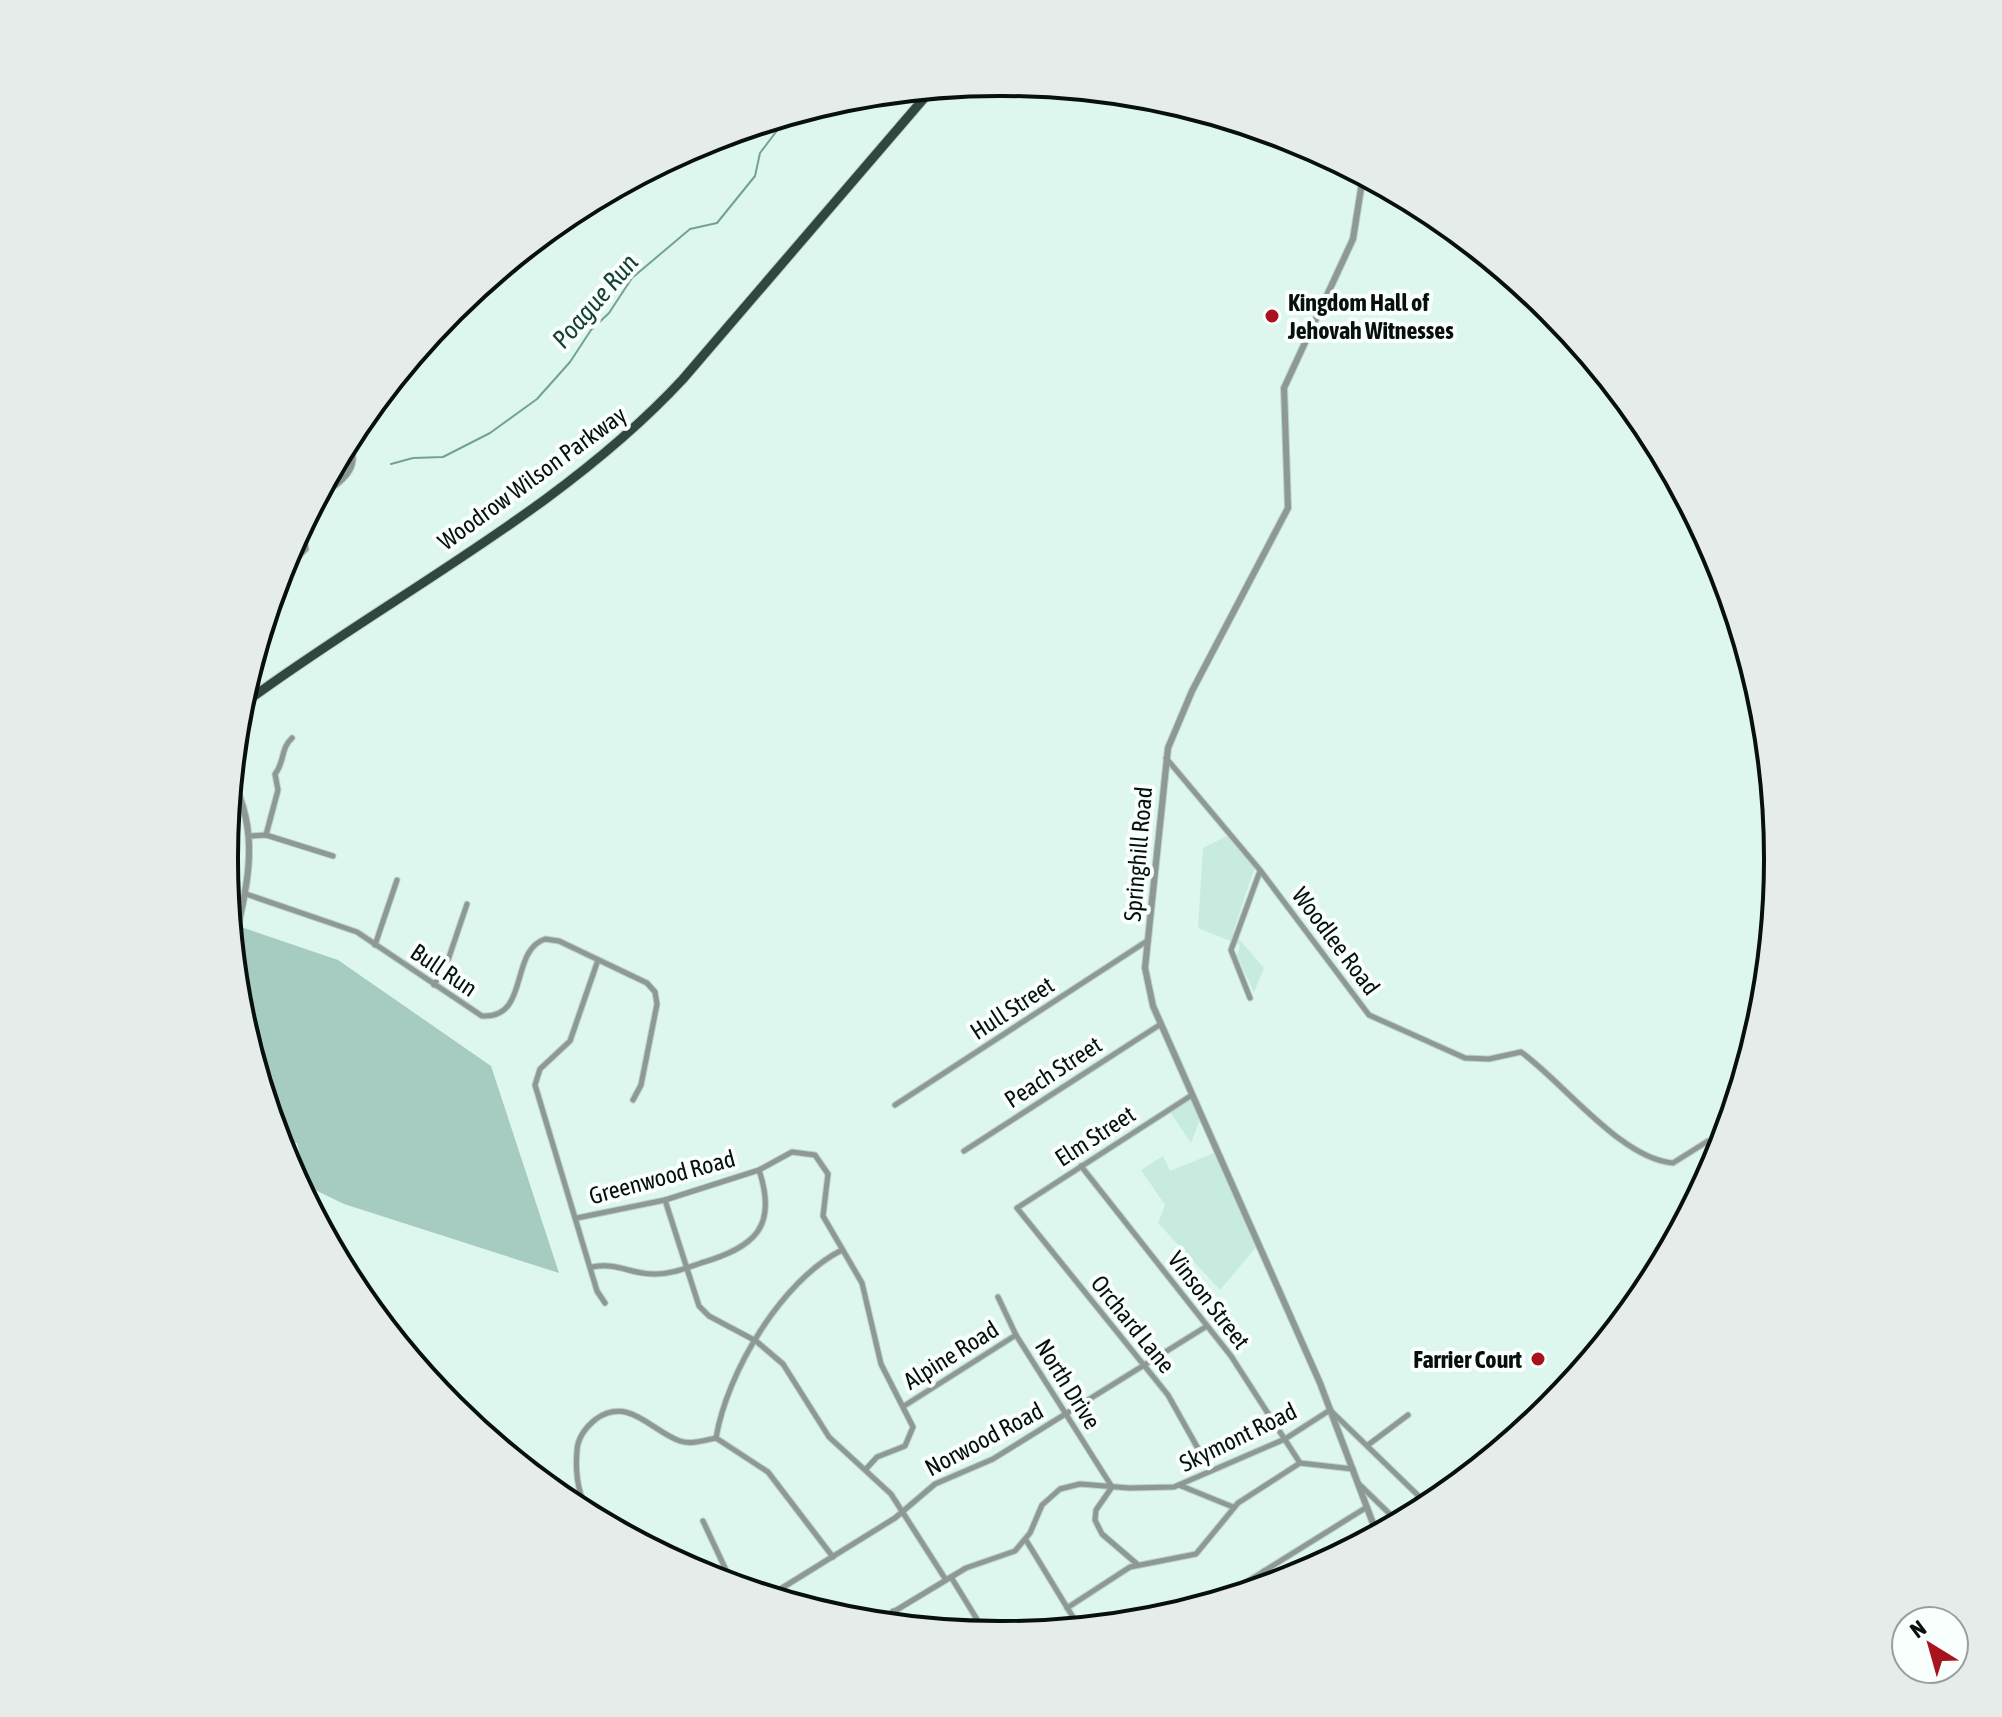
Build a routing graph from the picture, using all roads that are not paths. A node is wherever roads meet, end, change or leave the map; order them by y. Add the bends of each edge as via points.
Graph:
1 (922, 101) edge
2 (1361, 187) edge
3 (354, 457) edge
4 (338, 483) edge
5 (256, 695) edge
6 (292, 738) dead end
7 (1166, 758) junction
8 (241, 803) edge
9 (266, 835) junction
10 (250, 836) junction
11 (333, 856) dead end
12 (1260, 870) junction
13 (397, 880) dead end
14 (246, 894) junction
15 (467, 904) dead end
16 (241, 916) edge
17 (1148, 940) junction
18 (375, 945) junction
19 (598, 960) junction
20 (434, 985) junction
21 (1250, 998) dead end
22 (1161, 1024) junction
23 (1192, 1095) junction
24 (633, 1100) dead end
25 (895, 1105) dead end
26 (1708, 1141) edge
27 (964, 1151) dead end
28 (1081, 1166) junction
29 (759, 1170) junction
30 (665, 1200) junction
31 (1017, 1208) joint
32 (577, 1218) junction
33 (842, 1250) junction
34 (592, 1267) junction
35 (686, 1267) junction
36 (998, 1297) dead end
37 (605, 1303) dead end
38 (1207, 1326) junction
39 (1016, 1335) junction
40 (756, 1341) junction
41 (1143, 1367) junction
42 (904, 1406) junction
43 (1330, 1410) junction
44 (1408, 1415) dead end
45 (1066, 1416) junction
46 (716, 1438) junction
47 (1285, 1439) junction
48 (1368, 1445) junction
49 (1300, 1463) junction
50 (866, 1469) junction
51 (1353, 1469) junction
52 (1210, 1470) junction
53 (1357, 1483) junction
54 (1179, 1485) junction
55 (1112, 1487) junction
56 (582, 1495) edge
57 (1419, 1496) edge
58 (1233, 1507) junction
59 (1367, 1507) junction
60 (902, 1512) junction
61 (1390, 1514) edge
62 (703, 1521) dead end
63 (1373, 1524) edge
64 (1026, 1540) junction
65 (833, 1557) junction
66 (1137, 1565) junction
67 (723, 1568) edge
68 (1264, 1571) joint
69 (949, 1578) junction
70 (1251, 1579) edge
71 (782, 1588) dead end
72 (1067, 1608) junction
73 (893, 1611) edge
74 (1073, 1617) edge
75 (977, 1620) edge

1 - 5 highway, Woodrow Wilson Parkway via 683,379 629,433 560,487
2 - 7 street, Springhill Road via 1353,239 1284,388 1288,508 1186,702
3 - 4 street via 351,469
6 - 9 street via 275,774 278,790
7 - 12 street, Woodlee Road
7 - 17 street, Springhill Road
8 - 10 street
9 - 10 street
9 - 11 street
10 - 14 street
12 - 21 street via 1231,950
12 - 26 street, Woodlee Road via 1374,1018 1465,1058 1521,1052 1614,1135 1664,1162 1674,1162
13 - 18 street
14 - 16 street
14 - 18 street, Bull Run via 352,930
15 - 20 street
17 - 22 street, Springhill Road via 1146,983
17 - 25 street, Hull Street
18 - 20 street, Bull Run
19 - 20 street, Bull Run via 554,940 540,941 530,951 510,1005 490,1016 472,1012
19 - 24 street, Bull Run via 647,983 657,999 641,1085
19 - 32 street via 571,1040 540,1069 535,1083
22 - 23 street, Springhill Road
22 - 27 street, Peach Street
23 - 28 street, Elm Street
23 - 43 street, Springhill Road
28 - 31 street, Elm Street
28 - 38 street, Vinson Street
29 - 30 street, Greenwood Road
29 - 33 street, Greenwood Road via 796,1151 819,1158 828,1175 823,1216
29 - 35 street via 768,1208 757,1233 732,1254
30 - 32 street, Greenwood Road
30 - 35 street
31 - 41 street, Orchard Lane
32 - 34 street
33 - 40 street via 801,1278
33 - 42 street, Greenwood Road via 862,1283 881,1364
34 - 35 street via 615,1264 654,1275
34 - 37 street
35 - 40 street via 702,1311
36 - 39 street, North Drive
38 - 41 street, Norwood Road
38 - 47 street, Vinson Street
39 - 42 street, Alpine Road
39 - 45 street, North Drive
40 - 46 street via 731,1387
40 - 50 street via 789,1372 829,1437
41 - 45 street, Norwood Road
41 - 52 street, Orchard Lane via 1171,1400
42 - 50 street, Greenwood Road via 913,1425 911,1439
43 - 47 street, Skymont Road
43 - 48 street
43 - 51 street, Springhill Road
44 - 48 street
45 - 55 street, North Drive
45 - 60 street, Norwood Road via 993,1459 935,1484
46 - 56 street via 679,1441 626,1412 598,1418 583,1432 577,1450
46 - 65 street via 766,1470
47 - 49 street, Vinson Street
47 - 52 street, Skymont Road
48 - 57 street
49 - 51 street
49 - 58 street
50 - 60 street
51 - 53 street, Springhill Road
52 - 54 street, Skymont Road
53 - 59 street, Springhill Road
53 - 61 street
54 - 55 street, Skymont Road
54 - 58 street
55 - 64 street, Skymont Road via 1077,1484 1054,1492 1039,1508
55 - 66 street via 1096,1510 1096,1522 1106,1539
58 - 66 street via 1196,1554
59 - 63 street, Springhill Road
59 - 68 street
60 - 65 street, Norwood Road
60 - 69 street
62 - 67 street
64 - 69 street via 1005,1556 971,1565
64 - 72 street
65 - 71 street, Norwood Road
66 - 72 street
68 - 70 street
69 - 73 street
69 - 75 street
72 - 74 street

